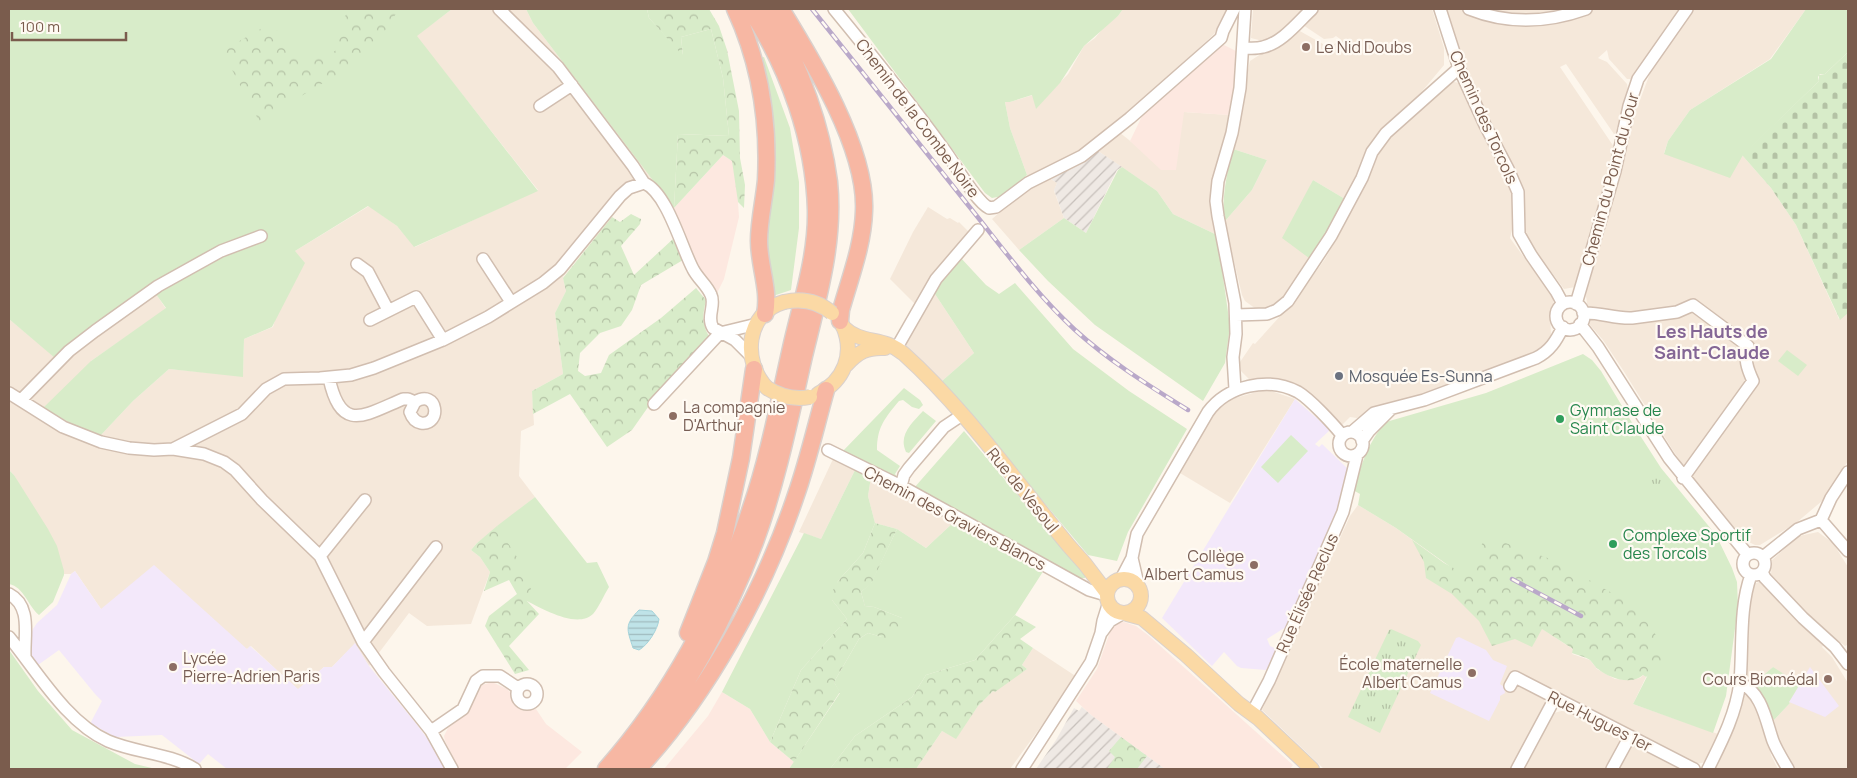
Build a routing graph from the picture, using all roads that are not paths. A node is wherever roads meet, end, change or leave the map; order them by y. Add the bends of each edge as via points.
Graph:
1 (499, 9) edge
2 (736, 9) edge
3 (750, 9) edge
4 (768, 9) edge
5 (781, 9) edge
6 (834, 9) edge
7 (1234, 9) edge
8 (1245, 9) edge
9 (1312, 9) edge
10 (1440, 9) edge
11 (1469, 9) edge
12 (1586, 9) edge
13 (1687, 9) edge
14 (1221, 38) junction
15 (1243, 45) junction
16 (1459, 68) junction
17 (572, 85) junction
18 (540, 106) dead end
19 (644, 183) junction
20 (978, 230) dead end
21 (261, 236) dead end
22 (483, 259) dead end
23 (357, 264) dead end
24 (511, 302) junction
25 (1563, 304) junction
26 (388, 310) junction
27 (1580, 314) junction
28 (1236, 315) junction
29 (761, 319) junction
30 (370, 320) dead end
31 (838, 321) junction
32 (1563, 328) junction
33 (720, 333) junction
34 (443, 340) junction
35 (896, 349) junction
36 (752, 362) junction
37 (846, 364) junction
38 (328, 378) junction
39 (1235, 389) junction
40 (826, 390) junction
41 (9, 392) edge
42 (21, 400) junction
43 (415, 402) dead end
44 (654, 404) dead end
45 (1391, 409) junction
46 (962, 414) junction
47 (1347, 433) junction
48 (1362, 440) junction
49 (173, 449) junction
50 (828, 450) dead end
51 (1352, 455) junction
52 (1848, 472) edge
53 (1683, 478) junction
54 (901, 486) junction
55 (365, 500) dead end
56 (1820, 520) junction
57 (436, 547) dead end
58 (1848, 551) edge
59 (1747, 554) junction
60 (320, 556) junction
61 (1763, 557) junction
62 (1132, 558) junction
63 (1089, 568) junction
64 (1757, 573) junction
65 (1120, 580) junction
66 (1082, 586) junction
67 (9, 594) edge
68 (1140, 594) junction
69 (1107, 598) junction
70 (1124, 614) junction
71 (1101, 633) junction
72 (9, 637) edge
73 (363, 642) junction
74 (1186, 655) junction
75 (24, 656) junction
76 (1848, 664) edge
77 (1740, 683) junction
78 (1510, 686) dead end
79 (518, 688) dead end
80 (1555, 698) junction
81 (1252, 713) junction
82 (432, 731) junction
83 (1630, 736) junction
84 (624, 748) junction
85 (195, 769) edge
86 (452, 769) edge
87 (606, 769) edge
88 (625, 769) edge
89 (638, 769) edge
90 (1022, 769) edge
91 (1312, 769) edge
92 (1517, 769) edge
93 (1612, 769) edge
94 (1694, 769) edge
95 (1708, 769) edge
96 (1788, 769) edge

1 - 17 street via 546,54
2 - 29 highway via 756,64 764,109 766,170 759,243 766,293
3 - 84 highway via 785,74 807,142 816,212 813,255 768,451 731,564 684,658 642,726
4 - 88 highway via 798,68 821,140 830,197 828,257 771,492 744,570 695,668
5 - 31 highway via 837,112 862,176 863,226
6 - 14 street, Chemin de la Combe Noire via 925,123 976,196 989,208 996,207 1028,184 1082,156
7 - 14 street, Chemin de la Combe Noire
8 - 15 street
9 - 15 street via 1271,45
10 - 16 street, Chemin des Torcols
11 - 12 street via 1500,19 1521,20 1557,18
13 - 27 street, Chemin du Point du Jour via 1638,79
14 - 15 street
15 - 28 street via 1239,98 1216,201
16 - 25 street, Chemin des Torcols via 1518,192 1519,234
16 - 28 street via 1386,134 1372,152 1332,236 1288,301 1267,314
17 - 18 street
17 - 19 street
19 - 24 street via 629,188 620,196 560,269
19 - 33 street via 651,187 672,217 692,268 712,296 711,324
20 - 35 street via 936,279
21 - 42 street via 222,250 158,286 69,351
22 - 24 street
23 - 26 street via 368,272
24 - 34 street
25 - 27 street via 1572,302
25 - 32 street via 1557,310 1556,318
26 - 30 street
26 - 34 street via 416,297
27 - 32 street via 1570,329
27 - 53 street
27 - 53 street via 1632,318 1678,312 1693,305 1748,346 1746,364 1753,381
28 - 39 street via 1232,357
29 - 31 main road, bridge via 773,307 800,300 826,308
29 - 33 street
29 - 36 main road via 750,341
31 - 35 main road, Rue de Vesoul via 854,337 887,342
31 - 37 main road via 847,341
32 - 45 street via 1550,348 1536,358
33 - 36 street via 740,344
33 - 44 street
34 - 38 street via 374,368
35 - 37 main road via 865,350
35 - 46 main road, Rue de Vesoul via 918,367
36 - 40 main road, bridge via 761,382 779,395 810,397
36 - 84 highway via 751,393 733,498 716,562 684,642
37 - 40 main road via 840,377
38 - 43 street via 339,408 354,416 365,415 403,399
38 - 49 street via 284,379 274,383 242,414
39 - 47 street via 1266,385 1299,392 1334,426
39 - 62 street via 1215,402 1208,412 1137,534
40 - 89 highway via 796,494 751,603 697,694
41 - 42 street
42 - 49 street via 63,427 100,442 129,448
45 - 47 street via 1374,413
45 - 48 street
46 - 54 street via 944,427 909,468
46 - 63 main road, Rue de Vesoul
47 - 48 street via 1358,434
47 - 51 street via 1338,446 1342,452
48 - 51 street via 1362,448
49 - 60 street via 204,454 235,470
50 - 54 street, Chemin des Graviers Blancs
51 - 81 street, Rue Élisée Reclus via 1353,470 1340,519
52 - 56 street
53 - 59 street
54 - 66 street, Chemin des Graviers Blancs
55 - 60 street
56 - 58 street
56 - 61 street via 1798,530
57 - 73 street
59 - 61 street via 1757,552
59 - 64 street via 1743,568
60 - 73 street
61 - 64 street via 1766,563
62 - 65 street
62 - 68 street
63 - 65 main road, Rue de Vesoul
63 - 66 street via 1091,578
63 - 69 main road, Rue de Vesoul
64 - 76 street via 1835,647
64 - 77 street via 1746,596
65 - 68 main road via 1130,580
65 - 69 main road via 1110,585
66 - 69 street, Chemin des Graviers Blancs
67 - 75 street via 17,600 26,620
68 - 70 main road via 1136,610
68 - 74 main road via 1154,620
69 - 70 main road via 1117,612
69 - 71 street
70 - 71 street via 1110,621
70 - 74 main road via 1142,618
71 - 90 street via 1087,670
72 - 75 street
73 - 82 street
74 - 81 main road
75 - 85 street via 56,699 107,740
77 - 95 street via 1727,730
77 - 96 street via 1751,690 1765,712 1774,743
78 - 80 street, Rue Hugues 1er via 1515,677
79 - 82 street via 500,676 483,676 476,681 462,709
80 - 83 street, Rue Hugues 1er
80 - 92 street
81 - 91 main road
82 - 86 street
83 - 93 street
83 - 94 street, Rue Hugues 1er
84 - 87 highway

